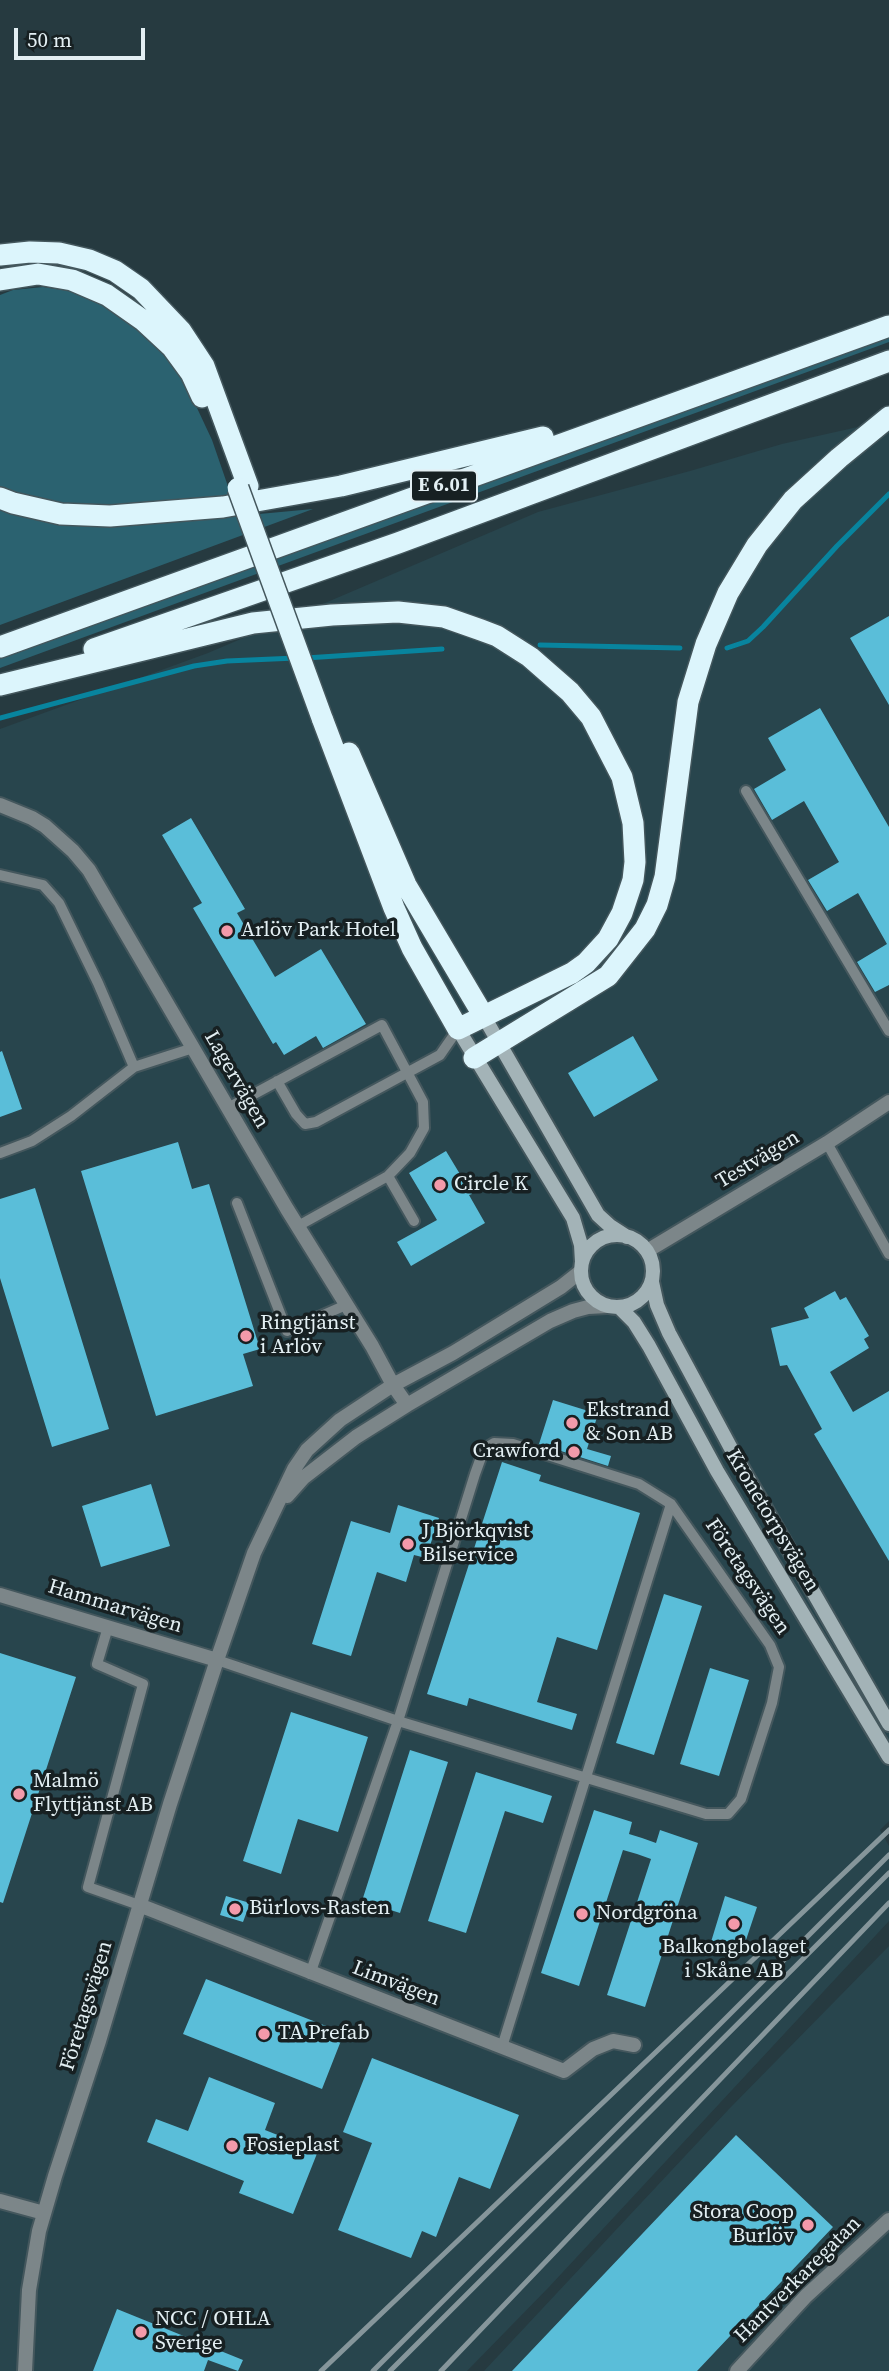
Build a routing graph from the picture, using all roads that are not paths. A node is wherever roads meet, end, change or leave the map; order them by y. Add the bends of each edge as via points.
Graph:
1 (0, 255) edge
2 (0, 280) edge
3 (889, 326) edge
4 (889, 362) edge
5 (650, 411) junction
6 (889, 417) edge
7 (243, 487) junction
8 (0, 498) edge
9 (0, 647) edge
10 (0, 684) edge
11 (327, 716) junction
12 (746, 792) dead end
13 (0, 805) edge
14 (0, 874) edge
15 (484, 1016) junction
16 (458, 1029) junction
17 (889, 1031) edge
18 (499, 1045) junction
19 (193, 1048) junction
20 (474, 1058) junction
21 (134, 1068) junction
22 (408, 1072) junction
23 (277, 1081) junction
24 (889, 1102) edge
25 (228, 1108) junction
26 (827, 1143) junction
27 (0, 1153) edge
28 (388, 1176) junction
29 (237, 1203) dead end
30 (414, 1221) dead end
31 (298, 1226) junction
32 (627, 1237) junction
33 (647, 1251) junction
34 (889, 1254) edge
35 (581, 1267) junction
36 (652, 1282) junction
37 (346, 1305) junction
38 (614, 1307) junction
39 (393, 1385) junction
40 (407, 1405) junction
41 (671, 1504) junction
42 (276, 1507) junction
43 (0, 1595) edge
44 (108, 1627) junction
45 (217, 1660) junction
46 (398, 1721) junction
47 (889, 1724) edge
48 (889, 1757) edge
49 (587, 1777) junction
50 (139, 1905) junction
51 (310, 1974) junction
52 (634, 2045) dead end
53 (502, 2047) junction
54 (0, 2201) edge
55 (44, 2213) junction
56 (889, 2220) edge
57 (25, 2371) edge
58 (737, 2371) edge

1 - 7 highway via 59,253 89,260 141,289 181,331 204,366
2 - 7 highway via 38,274 72,280 107,295 144,320 191,373
3 - 5 highway, E 6.01
4 - 10 highway, E 6.01
5 - 8 highway via 341,486 223,507 110,516 38,510
5 - 9 highway, E 6.01
6 - 18 highway via 793,500 757,545 728,593 688,702 665,877 645,929 608,976
7 - 11 highway
10 - 15 highway via 253,623 367,613 444,617 497,636 530,657 581,705 612,753 630,802 633,880 608,939 586,963
11 - 15 highway via 406,885
11 - 16 highway via 394,908
12 - 17 lane
13 - 19 street, Lagervägen via 45,826 89,870
14 - 21 lane via 43,885 59,903
15 - 16 highway
15 - 18 main road
16 - 20 main road
16 - 22 lane via 440,1055
18 - 20 highway
18 - 32 main road via 598,1214
19 - 21 lane
19 - 25 street, Lagervägen
20 - 35 main road via 573,1218 581,1245
21 - 27 lane via 61,1123
22 - 23 lane via 305,1124
22 - 23 lane via 382,1025
22 - 28 lane via 423,1101 424,1128 410,1153
23 - 25 lane
24 - 26 street, Testvägen
25 - 31 street, Lagervägen
26 - 33 street, Testvägen
26 - 34 lane
28 - 30 lane
28 - 31 lane
29 - 37 lane via 287,1331
31 - 37 street, Lagervägen
32 - 33 main road
32 - 35 main road via 599,1240 588,1249
33 - 36 main road
35 - 38 main road via 584,1287 593,1299
35 - 39 street, Företagsvägen via 561,1287
36 - 38 main road via 640,1299
36 - 47 main road, Kronetorpsvägen via 669,1334
37 - 39 street, Lagervägen
38 - 40 street, Företagsvägen via 588,1307 550,1321
38 - 48 main road, Kronetorpsvägen via 634,1322 644,1338 717,1471
39 - 40 street, Lagervägen
39 - 42 street, Företagsvägen via 340,1420 307,1450
40 - 42 street, Företagsvägen via 313,1470
41 - 46 lane, Företagsvägen via 639,1484 513,1444 494,1443 484,1449
41 - 49 lane
41 - 49 lane, Företagsvägen via 770,1645 779,1667 772,1703 741,1799 728,1814 706,1814
42 - 45 street, Företagsvägen via 254,1553
43 - 44 street, Hammarvägen
44 - 45 street, Hammarvägen
44 - 50 lane via 97,1664 143,1684 88,1887
45 - 46 lane, Företagsvägen
45 - 50 street, Företagsvägen
46 - 49 lane, Företagsvägen
46 - 51 lane, Företagsvägen
49 - 53 lane
50 - 51 street, Limvägen
50 - 55 street, Företagsvägen
51 - 53 street, Limvägen
52 - 53 street, Limvägen via 613,2041 593,2049 564,2071
54 - 55 street
55 - 57 street, Företagsvägen via 29,2290
56 - 58 street, Hantverkaregatan via 806,2296

